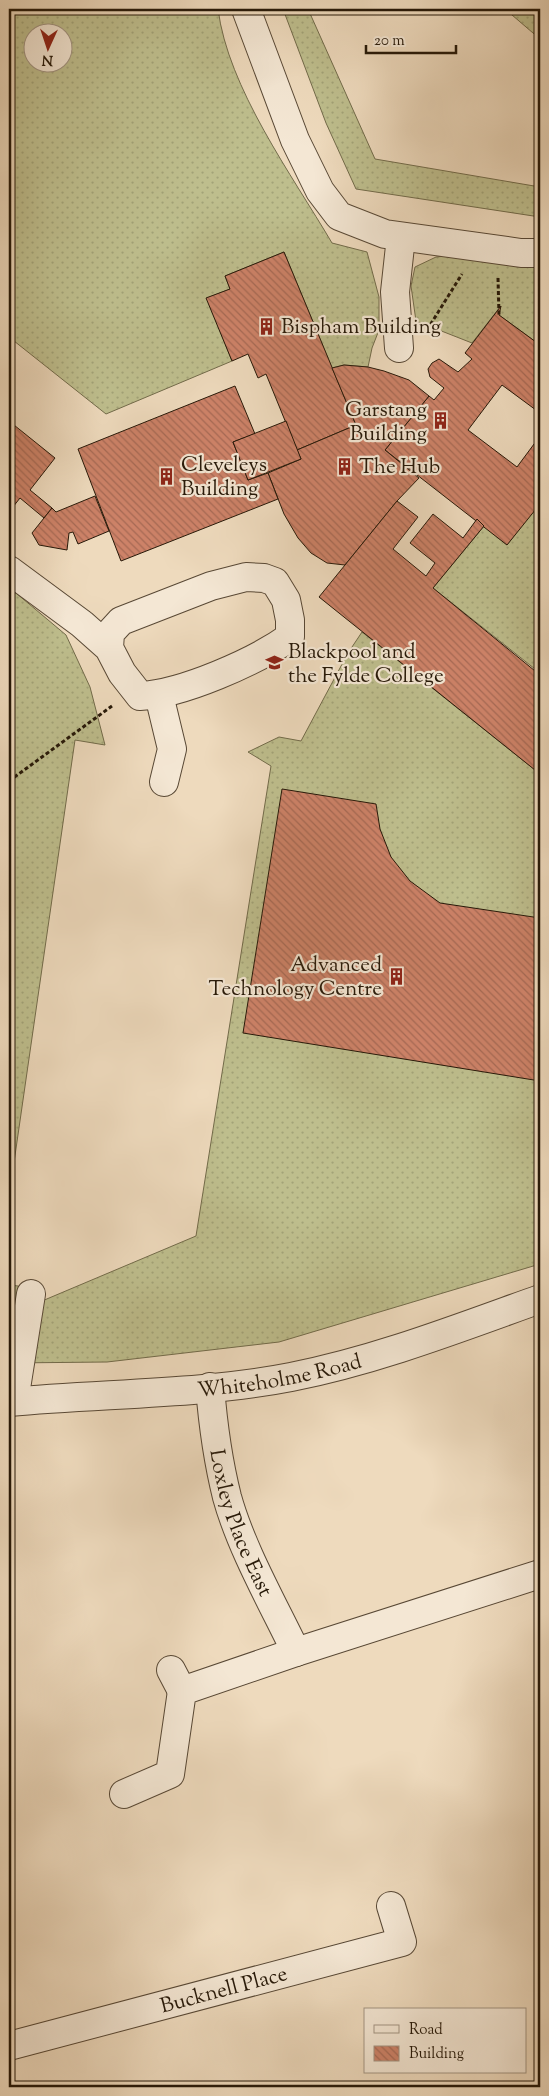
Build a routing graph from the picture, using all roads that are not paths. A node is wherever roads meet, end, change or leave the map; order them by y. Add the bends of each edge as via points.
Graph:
1 (246, 9) edge
2 (401, 237) junction
3 (540, 253) edge
4 (399, 348) dead end
5 (9, 570) edge
6 (109, 648) junction
7 (146, 691) junction
8 (164, 782) dead end
9 (31, 1294) dead end
10 (540, 1299) edge
11 (210, 1387) junction
12 (11, 1402) edge
13 (540, 1574) edge
14 (296, 1652) junction
15 (124, 1794) dead end
16 (391, 1906) dead end
17 (9, 2046) edge

1 - 2 street via 295,140 320,191 339,216
2 - 3 street via 520,254
2 - 4 street via 395,292
5 - 6 street
6 - 7 street via 122,673
6 - 7 street via 110,634 121,622 142,612 211,586 246,577 275,582 286,600 290,637 271,651
7 - 8 street via 172,749
9 - 12 street
10 - 11 street, Whiteholme Road via 397,1349 291,1377
11 - 12 street, Whiteholme Road
11 - 14 street, Loxley Place East via 215,1440 228,1498 242,1537
13 - 14 street
14 - 15 street via 177,1680 170,1774
16 - 17 street, Bucknell Place via 402,1942

